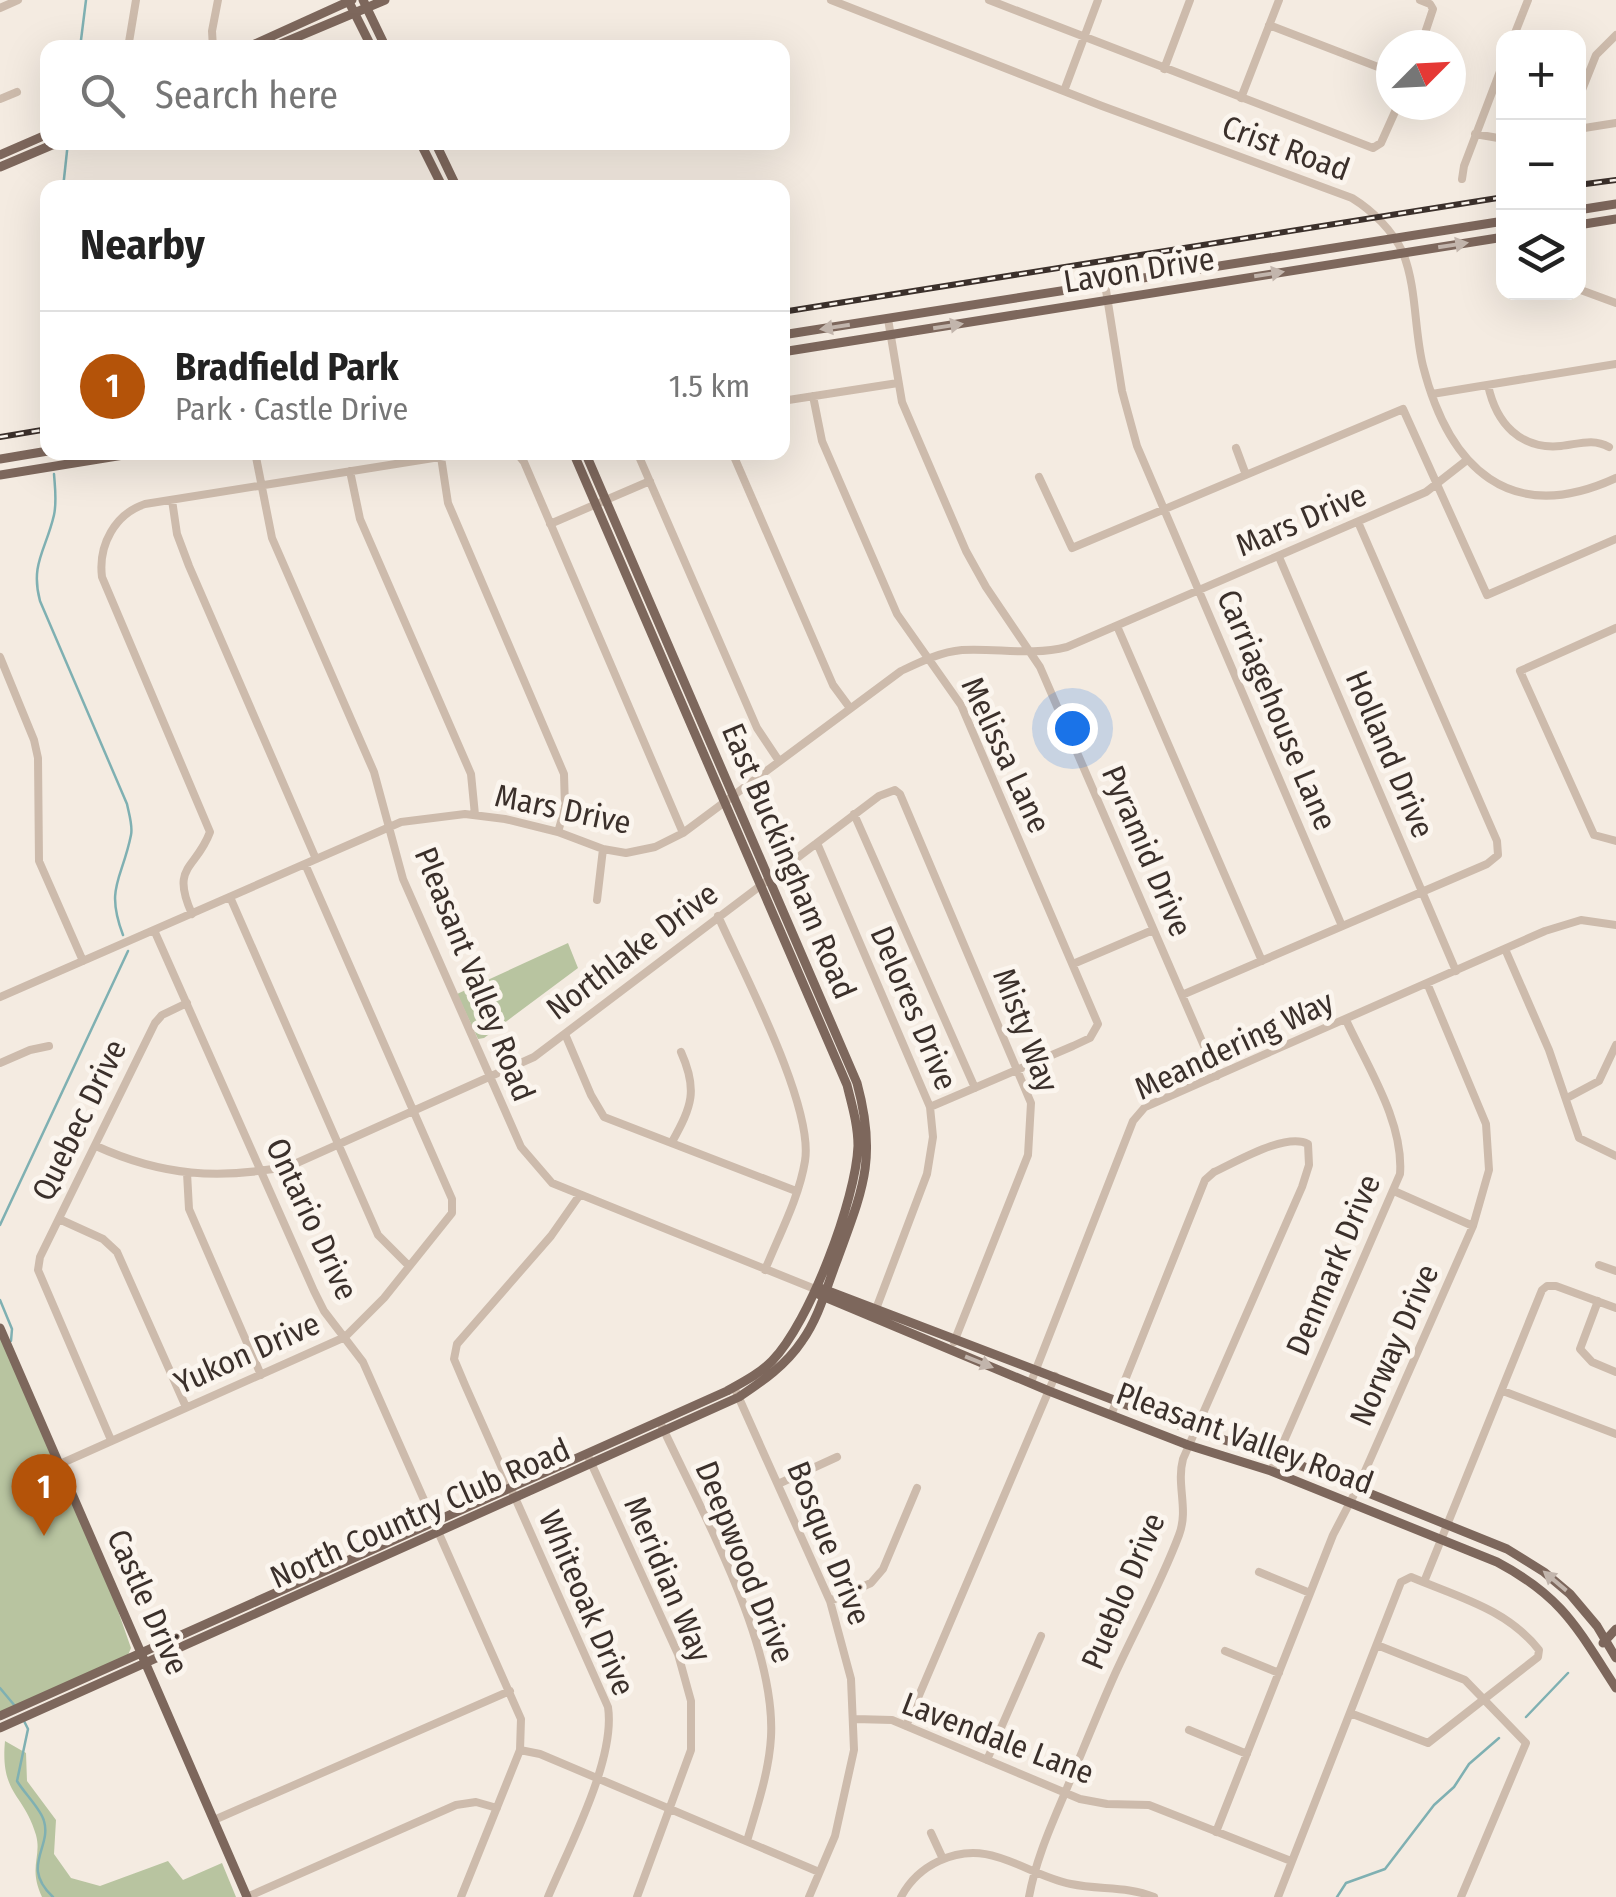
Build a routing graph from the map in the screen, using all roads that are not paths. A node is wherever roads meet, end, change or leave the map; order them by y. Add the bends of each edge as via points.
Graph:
1 (18, 0) edge
2 (136, 0) edge
3 (218, 0) edge
4 (385, 0) edge
5 (832, 0) edge
6 (989, 0) edge
7 (1098, 0) edge
8 (1190, 0) edge
9 (1279, 0) edge
10 (1420, 0) edge
11 (1528, 0) edge
12 (350, 1) edge
13 (1007, 3) edge
14 (365, 4) edge
15 (0, 8) edge
16 (355, 13) junction
17 (1269, 25) junction
18 (1426, 30) edge
19 (1516, 30) edge
20 (1616, 35) edge
21 (1084, 37) junction
22 (129, 40) edge
23 (213, 40) edge
24 (266, 40) edge
25 (289, 40) edge
26 (368, 40) edge
27 (382, 40) edge
28 (1376, 66) edge
29 (1164, 69) junction
30 (1586, 80) edge
31 (1496, 81) edge
32 (1064, 91) junction
33 (17, 92) dead end
34 (1241, 98) junction
35 (0, 100) edge
36 (1391, 120) edge
37 (1616, 123) edge
38 (1586, 128) edge
39 (1475, 134) junction
40 (1496, 138) edge
41 (40, 139) edge
42 (40, 141) edge
43 (40, 150) edge
44 (424, 150) edge
45 (438, 150) edge
46 (0, 155) edge
47 (19, 159) junction
48 (447, 166) junction
49 (0, 168) edge
50 (435, 171) junction
51 (1462, 179) dead end
52 (439, 180) edge
53 (454, 180) edge
54 (1616, 204) edge
55 (1586, 209) edge
56 (1616, 219) edge
57 (1496, 223) edge
58 (1586, 224) edge
59 (1394, 238) junction
60 (1496, 238) edge
61 (1402, 253) junction
62 (1105, 284) junction
63 (1586, 292) edge
64 (1002, 300) junction
65 (1108, 300) junction
66 (1616, 304) edge
67 (1004, 316) junction
68 (888, 319) junction
69 (790, 334) edge
70 (891, 335) junction
71 (790, 351) edge
72 (1616, 364) edge
73 (898, 383) junction
74 (1488, 385) junction
75 (1432, 394) junction
76 (813, 396) junction
77 (790, 400) edge
78 (1609, 447) dead end
79 (1236, 448) dead end
80 (40, 452) edge
81 (0, 459) edge
82 (93, 460) edge
83 (256, 460) edge
84 (419, 460) edge
85 (441, 460) edge
86 (522, 460) edge
87 (577, 460) edge
88 (588, 460) edge
89 (641, 460) edge
90 (735, 460) edge
91 (1467, 460) junction
92 (350, 470) junction
93 (0, 475) edge
94 (1246, 475) junction
95 (1039, 477) dead end
96 (1616, 478) edge
97 (650, 481) junction
98 (260, 485) junction
99 (1436, 487) junction
100 (172, 500) junction
101 (601, 502) junction
102 (1165, 510) junction
103 (1358, 522) junction
104 (550, 524) junction
105 (1616, 539) edge
106 (1279, 556) junction
107 (1199, 591) junction
108 (1118, 626) junction
109 (1616, 628) edge
110 (1032, 653) junction
111 (0, 657) edge
112 (928, 658) junction
113 (10, 679) junction
114 (0, 684) edge
115 (850, 708) junction
116 (779, 761) junction
117 (896, 790) joint
118 (729, 799) junction
119 (854, 814) junction
120 (475, 815) junction
121 (390, 826) junction
122 (558, 832) junction
123 (683, 833) junction
124 (1616, 841) edge
125 (817, 842) junction
126 (603, 850) junction
127 (316, 858) junction
128 (305, 864) junction
129 (765, 882) junction
130 (1423, 891) junction
131 (230, 897) junction
132 (597, 900) dead end
133 (192, 914) junction
134 (718, 916) junction
135 (1616, 925) edge
136 (1342, 926) junction
137 (154, 930) junction
138 (1154, 930) junction
139 (1505, 949) junction
140 (83, 961) junction
141 (1262, 961) junction
142 (1073, 964) junction
143 (1456, 971) junction
144 (1427, 984) junction
145 (1, 994) edge
146 (1182, 995) junction
147 (186, 1003) junction
148 (1346, 1020) junction
149 (565, 1034) junction
150 (1616, 1045) edge
151 (49, 1046) dead end
152 (681, 1052) dead end
153 (0, 1063) edge
154 (1018, 1070) junction
155 (1217, 1076) junction
156 (491, 1079) junction
157 (974, 1088) junction
158 (1567, 1098) junction
159 (930, 1107) junction
160 (415, 1112) junction
161 (672, 1142) junction
162 (340, 1145) junction
163 (96, 1146) junction
164 (1616, 1156) edge
165 (261, 1172) junction
166 (187, 1173) junction
167 (796, 1191) junction
168 (1394, 1191) junction
169 (578, 1196) junction
170 (60, 1219) junction
171 (1474, 1226) junction
172 (1599, 1265) dead end
173 (409, 1266) junction
174 (766, 1270) junction
175 (1616, 1271) edge
176 (822, 1292) junction
177 (1598, 1302) junction
178 (1616, 1308) edge
179 (876, 1309) junction
180 (0, 1328) edge
181 (344, 1337) junction
182 (956, 1338) junction
183 (950, 1350) junction
184 (1037, 1369) junction
185 (1616, 1372) edge
186 (261, 1375) junction
187 (1056, 1376) junction
188 (1031, 1382) junction
189 (1049, 1390) junction
190 (1504, 1391) junction
191 (736, 1392) junction
192 (1116, 1401) junction
193 (186, 1407) junction
194 (1111, 1415) junction
195 (662, 1427) junction
196 (1195, 1430) junction
197 (1616, 1434) edge
198 (111, 1440) junction
199 (1188, 1445) junction
200 (1277, 1456) junction
201 (838, 1457) dead end
202 (589, 1459) junction
203 (60, 1464) junction
204 (1271, 1472) junction
205 (778, 1484) junction
206 (1358, 1487) junction
207 (917, 1488) dead end
208 (513, 1493) junction
209 (1350, 1503) junction
210 (1447, 1524) junction
211 (436, 1527) junction
212 (1442, 1538) junction
213 (1258, 1572) dead end
214 (1424, 1582) junction
215 (1310, 1593) junction
216 (830, 1601) junction
217 (1616, 1629) edge
218 (1041, 1636) dead end
219 (1377, 1644) junction
220 (1612, 1647) edge
221 (1225, 1652) dead end
222 (1596, 1653) junction
223 (145, 1658) junction
224 (1279, 1673) junction
225 (1616, 1688) edge
226 (510, 1691) junction
227 (1486, 1699) junction
228 (1350, 1714) junction
229 (855, 1719) junction
230 (2, 1723) edge
231 (906, 1726) junction
232 (1189, 1730) dead end
233 (520, 1750) junction
234 (1247, 1754) junction
235 (987, 1760) junction
236 (597, 1778) junction
237 (1065, 1793) junction
238 (497, 1808) junction
239 (672, 1809) junction
240 (214, 1820) junction
241 (1216, 1832) junction
242 (931, 1833) dead end
243 (746, 1841) junction
244 (942, 1859) junction
245 (1291, 1861) junction
246 (1034, 1871) junction
247 (820, 1872) junction
248 (1115, 1892) edge
249 (247, 1897) edge
250 (461, 1897) edge
251 (548, 1897) edge
252 (637, 1897) edge
253 (809, 1897) edge
254 (901, 1897) edge
255 (1029, 1897) edge
256 (1154, 1897) edge
257 (1278, 1897) edge
258 (1461, 1897) edge

1 - 15 street
2 - 22 street
3 - 23 street
4 - 14 main road
5 - 32 street, Crist Road
6 - 13 street
7 - 21 street
8 - 29 street
9 - 17 street
10 - 18 street via 1433,9
11 - 19 street
12 - 16 main road
12 - 24 main road
13 - 21 street
14 - 16 main road
14 - 27 main road
16 - 25 main road
16 - 26 main road
17 - 28 street
17 - 34 street
20 - 30 street via 1596,55
21 - 29 street
21 - 32 street
29 - 34 street
31 - 39 street
32 - 59 street, Crist Road via 1352,198
33 - 35 street
34 - 36 street via 1373,148
37 - 38 street
39 - 40 street
39 - 51 street
41 - 46 main road
42 - 47 main road
43 - 47 main road
44 - 50 main road
45 - 48 main road
47 - 49 main road
48 - 50 main road
48 - 53 main road
50 - 52 main road
54 - 55 main road
56 - 58 main road
57 - 59 main road, Lavon Drive
59 - 61 street, Crist Road
59 - 62 main road, Lavon Drive
61 -> 60 main road, Lavon Drive
65 -> 61 main road, Lavon Drive
61 - 75 street, Crist Road
62 - 64 main road, Lavon Drive
62 - 65 street, Carriagehouse Lane
63 - 66 street
64 - 67 main road
64 - 68 main road, Lavon Drive
65 - 67 main road, Lavon Drive
65 - 102 street, Carriagehouse Lane via 1136,446
70 -> 67 main road, Lavon Drive
68 -> 69 main road, Lavon Drive
68 - 70 street, Pyramid Drive
70 - 71 main road, Lavon Drive
70 - 73 street, Pyramid Drive
72 - 74 street
73 - 76 street
73 - 110 street, Pyramid Drive via 966,551
74 - 75 street
74 - 78 street via 1499,418 1520,438 1546,446 1598,441
75 - 91 street, Crist Road
76 - 77 street
76 - 112 street, Melissa Lane via 822,440 897,614
79 - 94 street
80 - 81 main road
82 - 93 main road
83 - 98 street, Pleasant Valley Road
84 - 92 street
85 - 122 street via 448,503 564,774
86 - 104 street
87 - 101 main road, East Buckingham Road
88 - 101 main road, East Buckingham Road
89 - 97 street
90 - 115 street via 833,685
91 - 96 street, Crist Road via 1495,483 1535,496 1568,496
91 - 99 street, Mars Drive
92 - 98 street
92 - 120 street via 360,519 471,774
94 - 99 street via 1402,408
94 - 102 street
95 - 102 street via 1072,548
97 - 101 street
97 - 116 street via 757,728
98 - 100 street
98 - 121 street, Pleasant Valley Road via 272,538 374,772
99 - 103 street, Mars Drive
99 - 105 street via 1487,595
100 - 127 street via 190,566
100 - 133 street via 130,509 113,527 100,565 210,832 186,870 184,897
101 - 104 street
101 - 118 main road, East Buckingham Road
102 - 107 street, Carriagehouse Lane
103 - 106 street, Mars Drive
103 - 130 street via 1499,848 1487,864
104 - 123 street
106 - 107 street, Mars Drive
106 - 130 street, Holland Drive
107 - 108 street, Mars Drive
107 - 136 street, Carriagehouse Lane
108 - 110 street, Mars Drive
108 - 141 street
109 - 124 street via 1520,671 1594,836
110 - 112 street, Mars Drive via 958,650
110 - 138 street, Pyramid Drive
111 - 113 street
112 - 115 street, Mars Drive
112 - 142 street, Melissa Lane via 961,705
113 - 114 street
113 - 140 street via 38,758 39,860
115 - 116 street, Mars Drive
116 - 118 street, Mars Drive
117 - 119 street, Northlake Drive
117 - 154 street, Misty Way
118 - 123 street, Mars Drive
118 - 129 main road, East Buckingham Road
119 - 125 street, Northlake Drive
119 - 157 street
120 - 121 street, Mars Drive
120 - 122 street, Mars Drive
121 - 127 street, Mars Drive
121 - 156 street, Pleasant Valley Road via 403,879
122 - 126 street, Mars Drive
123 - 126 street, Mars Drive via 641,851
125 - 129 street, Northlake Drive
125 - 159 street, Delores Drive
126 - 132 street
127 - 128 street, Mars Drive
128 - 131 street, Mars Drive
128 - 160 street
129 - 134 street, Northlake Drive
129 - 176 main road, East Buckingham Road via 857,1083 868,1134 862,1192
130 - 136 street
130 - 143 street, Holland Drive
131 - 133 street, Mars Drive
131 - 162 street
133 - 137 street, Mars Drive
134 - 149 street, Northlake Drive
134 - 167 street via 805,1124
135 - 139 street, Meandering Way via 1581,920
136 - 141 street
137 - 140 street, Mars Drive
137 - 147 street, Ontario Drive
138 - 142 street
138 - 146 street, Pyramid Drive
139 - 143 street, Meandering Way
139 - 158 street
140 - 145 street, Mars Drive
141 - 146 street
142 - 154 street, Melissa Lane via 1096,1030
143 - 144 street, Meandering Way
144 - 148 street, Meandering Way
144 - 171 street, Norway Drive via 1486,1124 1490,1170
146 - 155 street, Pyramid Drive
147 - 163 street, Quebec Drive via 154,1022
147 - 165 street, Ontario Drive
148 - 155 street, Meandering Way
148 - 168 street, Denmark Drive via 1395,1130 1402,1155
149 - 156 street, Northlake Drive
149 - 161 street via 604,1116
150 - 158 street via 1599,1081
151 - 153 street
152 - 161 street via 693,1086
154 - 157 street
154 - 182 street, Misty Way via 1031,1103 1028,1155
155 - 184 street, Meandering Way via 1145,1107 1133,1121
156 - 160 street, Northlake Drive
156 - 169 street, Pleasant Valley Road via 521,1148 552,1184
157 - 159 street
158 - 164 street via 1579,1138
159 - 179 street, Delores Drive via 927,1174
160 - 162 street, Northlake Drive
160 - 173 street, Yukon Drive via 452,1213
161 - 167 street
162 - 165 street, Northlake Drive
162 - 173 street via 378,1235
163 - 166 street, Northlake Drive via 128,1161
163 - 170 street, Quebec Drive
165 - 166 street, Northlake Drive
165 - 181 street, Ontario Drive via 324,1311
166 - 186 street via 189,1209
167 - 174 street
168 - 171 street
168 - 200 street, Denmark Drive
169 - 174 street, Pleasant Valley Road
169 - 208 street, Whiteoak Drive via 454,1353
170 - 193 street via 116,1252
170 - 198 street, Quebec Drive via 38,1270
171 - 206 street, Norway Drive
172 - 175 street
173 - 181 street, Yukon Drive
174 - 176 street, Pleasant Valley Road
176 - 179 main road, Pleasant Valley Road
176 - 183 main road, Pleasant Valley Road
176 - 191 main road, North Country Club Road via 813,1324 789,1358
177 - 178 street
177 - 185 street via 1580,1350
177 - 190 street via 1556,1286 1542,1290
179 - 182 main road, Pleasant Valley Road
180 - 203 main road, Castle Drive
181 - 186 street, Yukon Drive
181 - 211 street, Ontario Drive via 363,1362
182 - 183 street, Misty Way
182 - 184 main road, Pleasant Valley Road
183 -> 188 main road, Pleasant Valley Road
184 - 187 main road, Pleasant Valley Road
184 - 188 street, Meandering Way
186 - 193 street, Yukon Drive
187 - 189 street
187 - 192 main road, Pleasant Valley Road
188 - 189 main road, Pleasant Valley Road
189 - 194 main road, Pleasant Valley Road
189 - 231 street
190 - 197 street
190 - 210 street
191 - 195 main road, North Country Club Road
191 - 205 street, Bosque Drive
192 - 194 street
192 - 196 main road, Pleasant Valley Road
192 - 196 street, Pueblo Drive via 1205,1180 1279,1144 1302,1140 1310,1153 1302,1187
193 - 198 street, Yukon Drive
194 - 199 main road, Pleasant Valley Road
195 - 202 main road, North Country Club Road
195 - 243 street, Deepwood Drive via 767,1677 771,1737
196 - 199 street, Pueblo Drive
196 - 200 main road, Pleasant Valley Road
198 - 203 street, Yukon Drive
199 - 204 main road, Pleasant Valley Road
199 - 237 street, Pueblo Drive via 1180,1468 1180,1534
200 - 204 street, Denmark Drive
200 - 206 main road, Pleasant Valley Road
201 - 205 street
202 - 208 main road, North Country Club Road
202 - 239 street, Meridian Way via 678,1654 690,1701 691,1750
203 - 223 main road, Castle Drive
204 - 209 main road, Pleasant Valley Road
205 - 216 street, Bosque Drive
206 - 209 street, Norway Drive
206 - 210 main road, Pleasant Valley Road
207 - 216 street via 883,1569 868,1586
208 - 211 main road, North Country Club Road
208 - 236 street, Whiteoak Drive via 608,1707 609,1736
209 - 212 main road, Pleasant Valley Road
209 - 215 street, Norway Drive
210 - 212 street
220 -> 210 main road, Pleasant Valley Road via 1580,1604 1544,1572
211 - 223 main road, North Country Club Road
211 - 226 street, Ontario Drive
212 - 214 street
212 - 222 main road, Pleasant Valley Road via 1532,1581
213 - 215 street
214 - 219 street via 1401,1582
214 - 227 street via 1505,1617 1540,1653
215 - 224 street, Norway Drive
216 - 229 street, Bosque Drive
217 - 220 main road
218 - 235 street
219 - 227 street via 1457,1676
219 - 228 street
220 - 222 main road
221 - 224 street
222 - 225 main road, Pleasant Valley Road
223 - 230 main road, North Country Club Road
223 - 240 main road, Castle Drive
224 - 234 street, Norway Drive
226 - 233 street, Ontario Drive via 521,1720
226 - 240 street
227 - 228 street via 1428,1743
227 - 258 street via 1526,1744
228 - 245 street
229 - 231 street, Lavendale Lane
229 - 247 street, Bosque Drive via 835,1836
231 - 235 street, Lavendale Lane
232 - 234 street
233 - 236 street
233 - 238 street
234 - 241 street, Norway Drive
235 - 237 street, Lavendale Lane
236 - 239 street
236 - 251 street, Whiteoak Drive
237 - 241 street, Lavendale Lane via 1102,1804 1150,1805
237 - 246 street, Pueblo Drive
238 - 249 street via 456,1806
238 - 250 street
239 - 243 street
239 - 252 street, Meridian Way
240 - 249 main road, Castle Drive
241 - 245 street, Lavendale Lane
242 - 244 street
243 - 247 street
244 - 246 street via 978,1852
244 - 254 street
245 - 257 street
246 - 248 street
246 - 255 street, Pueblo Drive
247 - 253 street, Bosque Drive
248 - 256 street via 1129,1888

